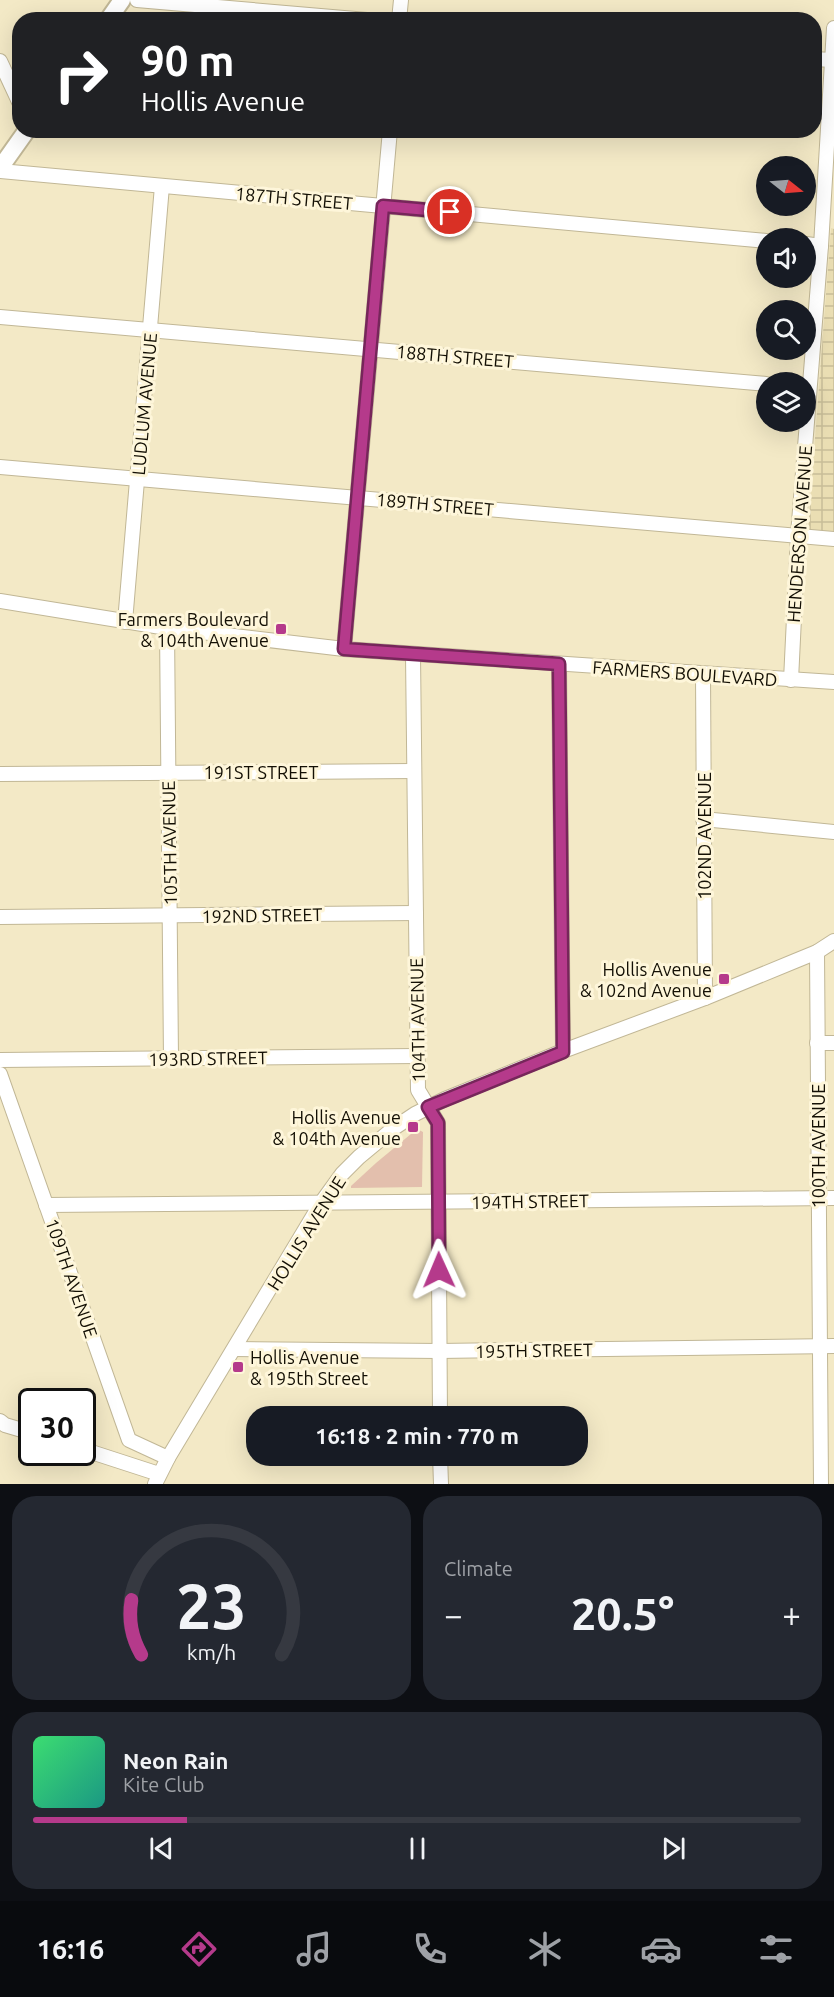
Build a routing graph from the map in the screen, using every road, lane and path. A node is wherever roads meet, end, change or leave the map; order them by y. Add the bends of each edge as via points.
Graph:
1 (137, 0) edge
2 (275, 12) edge
3 (834, 28) edge
4 (822, 59) edge
5 (832, 60) junction
6 (0, 61) edge
7 (12, 87) edge
8 (22, 138) edge
9 (389, 138) edge
10 (0, 170) edge
11 (162, 186) junction
12 (383, 206) junction
13 (756, 240) edge
14 (816, 245) edge
15 (821, 246) junction
16 (0, 317) edge
17 (150, 330) junction
18 (370, 348) junction
19 (809, 372) edge
20 (756, 383) edge
21 (804, 432) edge
22 (0, 466) edge
23 (138, 478) junction
24 (358, 497) junction
25 (798, 535) junction
26 (834, 538) edge
27 (0, 601) edge
28 (125, 622) junction
29 (167, 628) junction
30 (344, 649) junction
31 (413, 655) junction
32 (559, 664) junction
33 (703, 674) junction
34 (790, 680) junction
35 (834, 682) edge
36 (414, 771) junction
37 (168, 772) junction
38 (0, 774) edge
39 (703, 819) junction
40 (834, 832) edge
41 (416, 913) junction
42 (170, 915) junction
43 (0, 917) edge
44 (834, 941) edge
45 (817, 952) junction
46 (705, 998) junction
47 (817, 1043) junction
48 (834, 1043) edge
49 (563, 1052) junction
50 (417, 1056) junction
51 (171, 1059) junction
52 (0, 1060) edge
53 (0, 1074) edge
54 (428, 1107) junction
55 (818, 1198) junction
56 (834, 1198) edge
57 (438, 1202) junction
58 (321, 1203) junction
59 (46, 1205) junction
60 (819, 1346) junction
61 (834, 1346) edge
62 (235, 1349) junction
63 (440, 1351) junction
64 (440, 1406) edge
65 (0, 1421) edge
66 (18, 1429) edge
67 (96, 1455) edge
68 (168, 1458) junction
69 (440, 1466) edge
70 (157, 1479) edge
71 (441, 1484) edge
72 (821, 1484) edge

1 - 2 street
3 - 5 street, HENDERSON AVENUE
4 - 5 street
5 - 15 street, HENDERSON AVENUE
6 - 7 street
8 - 10 main road
9 - 12 street
10 - 11 street, 187TH STREET
11 - 12 street, 187TH STREET
11 - 17 street, LUDLUM AVENUE
12 - 13 street, 187TH STREET
12 - 18 street
14 - 15 street
15 - 19 street, HENDERSON AVENUE
16 - 17 street, 188TH STREET
17 - 18 street, 188TH STREET
17 - 23 street, LUDLUM AVENUE
18 - 20 street, 188TH STREET
18 - 24 street
21 - 25 street, HENDERSON AVENUE
22 - 23 street, 189TH STREET
23 - 24 street, 189TH STREET
23 - 28 street, LUDLUM AVENUE
24 - 25 street, 189TH STREET
24 - 30 street
25 - 26 street, 189TH STREET
25 - 34 street, HENDERSON AVENUE
27 - 28 street, FARMERS BOULEVARD
28 - 29 street, FARMERS BOULEVARD
29 - 30 street, FARMERS BOULEVARD
29 - 37 street, 105TH AVENUE
30 - 31 street, FARMERS BOULEVARD
31 - 32 street, FARMERS BOULEVARD
31 - 36 street, 104TH AVENUE
32 - 33 street, FARMERS BOULEVARD
32 - 49 street
33 - 34 street, FARMERS BOULEVARD
33 - 39 street, 102ND AVENUE
34 - 35 street, FARMERS BOULEVARD
36 - 37 street, 191ST STREET
36 - 41 street, 104TH AVENUE
37 - 38 street, 191ST STREET
37 - 42 street, 105TH AVENUE
39 - 40 street
39 - 46 street, 102ND AVENUE
41 - 42 street, 192ND STREET
41 - 50 street, 104TH AVENUE
42 - 43 street, 192ND STREET
42 - 51 street, 105TH AVENUE
44 - 45 street, HOLLIS AVENUE
45 - 46 street, HOLLIS AVENUE
45 - 47 street, 100TH AVENUE
46 - 49 street, HOLLIS AVENUE
47 - 48 street
47 - 55 street, 100TH AVENUE
49 - 54 street, HOLLIS AVENUE
50 - 51 street, 193RD STREET
50 - 54 street, 104TH AVENUE via 418,1090
51 - 52 street, 193RD STREET
53 - 59 street, 109TH AVENUE
54 - 57 street, 104TH AVENUE via 438,1123
54 - 58 street, HOLLIS AVENUE via 359,1157
55 - 56 street, 194TH STREET
55 - 57 street, 194TH STREET
55 - 60 street, 100TH AVENUE
57 - 58 street, 194TH STREET
57 - 63 street, 104TH AVENUE
58 - 59 street, 194TH STREET
58 - 62 street, HOLLIS AVENUE
59 - 68 street, 109TH AVENUE via 129,1440
60 - 61 street, 195TH STREET
60 - 63 street, 195TH STREET
60 - 72 street, 100TH AVENUE
62 - 63 street, 195TH STREET
62 - 68 street, HOLLIS AVENUE
63 - 64 street, 104TH AVENUE
65 - 66 street
67 - 70 street
68 - 70 street, HOLLIS AVENUE
69 - 71 street

